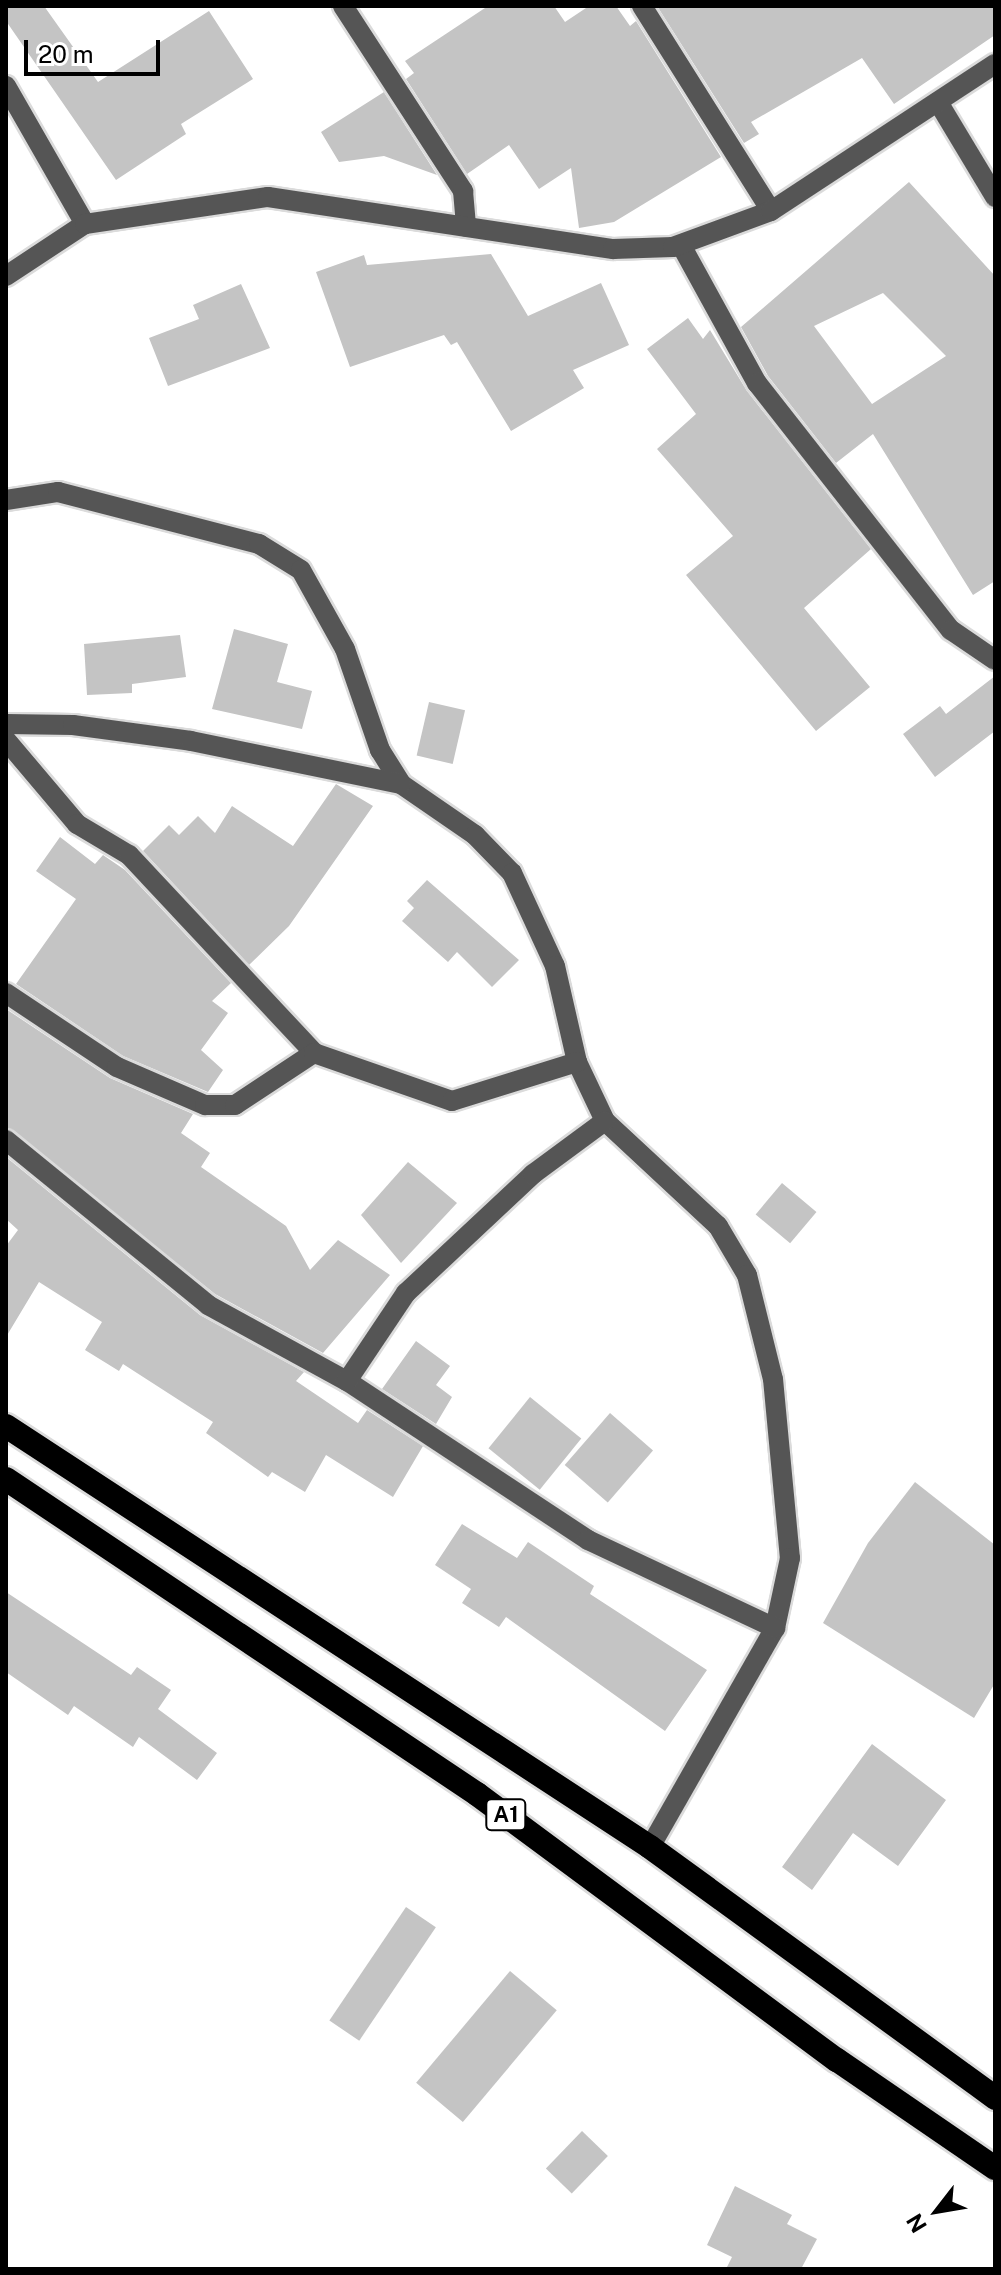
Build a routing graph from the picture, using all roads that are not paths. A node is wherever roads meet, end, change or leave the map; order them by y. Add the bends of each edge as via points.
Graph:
1 (343, 6) edge
2 (642, 6) edge
3 (995, 64) edge
4 (6, 86) edge
5 (938, 102) junction
6 (995, 197) edge
7 (771, 211) junction
8 (85, 224) junction
9 (466, 227) junction
10 (681, 245) junction
11 (6, 276) edge
12 (6, 500) edge
13 (995, 660) edge
14 (6, 724) edge
15 (6, 740) edge
16 (401, 784) junction
17 (6, 993) edge
18 (314, 1053) junction
19 (577, 1062) junction
20 (605, 1121) junction
21 (6, 1140) edge
22 (347, 1381) junction
23 (6, 1426) edge
24 (6, 1479) edge
25 (775, 1628) junction
26 (650, 1847) junction
27 (995, 2098) edge
28 (995, 2168) edge

1 - 9 street via 463,191
2 - 7 street
3 - 5 street
4 - 8 street
5 - 6 street
5 - 7 street
7 - 10 street
8 - 9 street via 268,197
8 - 11 street
9 - 10 street via 613,249
10 - 13 street via 757,383 951,630
12 - 16 street via 58,492 259,544 301,570 345,649 380,750
14 - 16 street via 73,725 191,741
15 - 18 street via 77,824 129,855
16 - 19 street via 475,835 512,873 555,966
17 - 18 street via 117,1067 205,1105 235,1105
18 - 19 street via 452,1101
19 - 20 street
20 - 22 street via 533,1174 406,1293
20 - 25 street via 718,1226 747,1275 773,1379 790,1558
21 - 22 street via 208,1305
22 - 25 street via 588,1540
23 - 26 highway, A1
24 - 28 highway, A1 via 477,1794 837,2060
25 - 26 street
26 - 27 highway, A1

